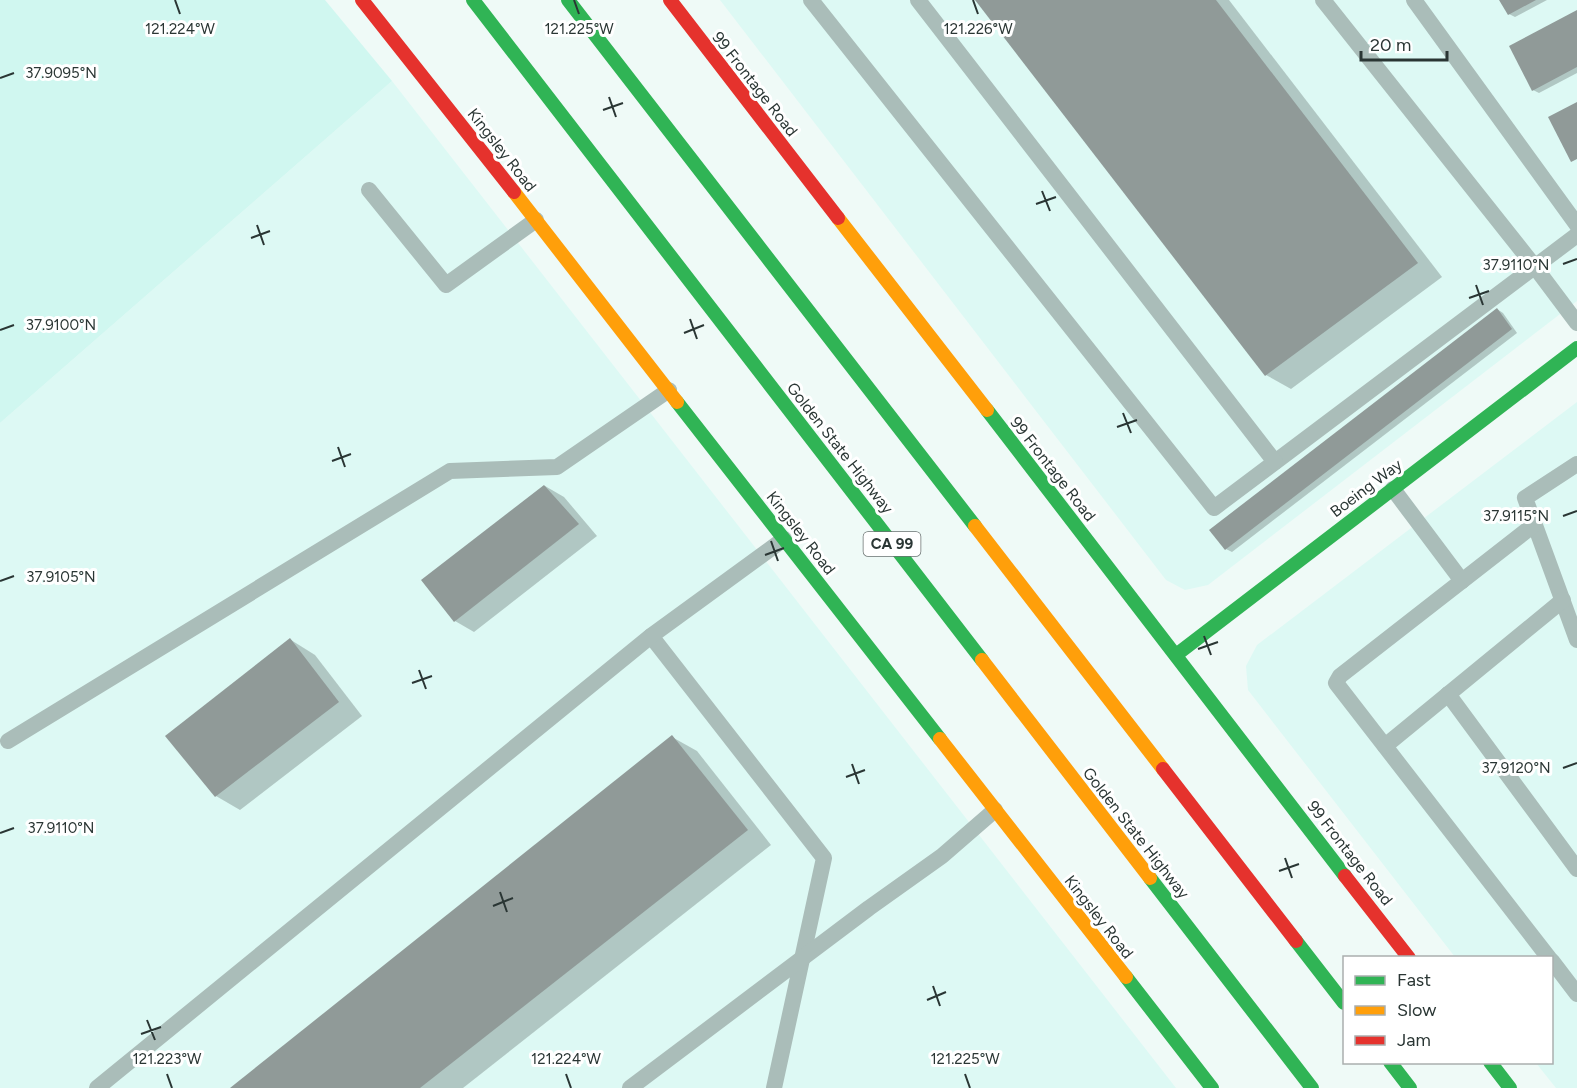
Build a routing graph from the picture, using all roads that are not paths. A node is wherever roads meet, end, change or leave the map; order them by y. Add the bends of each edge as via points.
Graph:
1 (362, 0) edge
2 (473, 0) edge
3 (568, 0) edge
4 (670, 0) edge
5 (811, 0) edge
6 (918, 0) edge
7 (1323, 0) edge
8 (1414, 0) edge
9 (369, 190) dead end
10 (536, 220) junction
11 (1577, 225) edge
12 (1577, 235) edge
13 (1535, 267) junction
14 (1577, 323) edge
15 (1577, 348) edge
16 (669, 390) junction
17 (1275, 462) junction
18 (1577, 464) edge
19 (1393, 489) junction
20 (1534, 524) junction
21 (784, 539) junction
22 (1462, 580) junction
23 (1563, 600) junction
24 (651, 636) junction
25 (1577, 640) edge
26 (1176, 655) junction
27 (1448, 694) junction
28 (8, 741) dead end
29 (1385, 746) junction
30 (995, 810) junction
31 (1577, 869) edge
32 (1408, 956) edge
33 (1548, 956) edge
34 (801, 960) junction
35 (1553, 963) edge
36 (1577, 994) edge
37 (1343, 1002) edge
38 (1392, 1064) edge
39 (1492, 1064) edge
40 (97, 1088) edge
41 (630, 1088) edge
42 (774, 1088) edge
43 (1212, 1088) edge
44 (1312, 1088) edge
45 (1410, 1088) edge
46 (1510, 1088) edge

1 - 10 main road, Kingsley Road
2 - 44 main road, Golden State Highway / CA 99
3 - 37 main road
4 - 26 main road, 99 Frontage Road
5 - 17 lane via 1214,508
6 - 17 lane
7 - 13 lane
8 - 11 lane
9 - 10 lane via 446,285
10 - 16 main road, Kingsley Road
12 - 13 lane
13 - 14 lane
13 - 17 lane
15 - 19 main road, Boeing Way
16 - 21 main road, Kingsley Road
16 - 28 lane via 557,467 450,471
18 - 20 lane via 1525,498
19 - 22 lane
19 - 26 main road, Boeing Way
20 - 22 lane
20 - 23 lane
21 - 24 lane
21 - 30 main road, Kingsley Road
22 - 29 lane via 1336,683
23 - 25 lane
23 - 27 lane
24 - 34 lane via 824,858
24 - 40 lane
26 - 32 main road, 99 Frontage Road
27 - 29 lane
27 - 31 lane
29 - 33 lane
30 - 34 lane via 942,856
30 - 43 main road, Kingsley Road
34 - 41 lane
34 - 42 lane
35 - 36 lane
38 - 45 main road
39 - 46 main road

